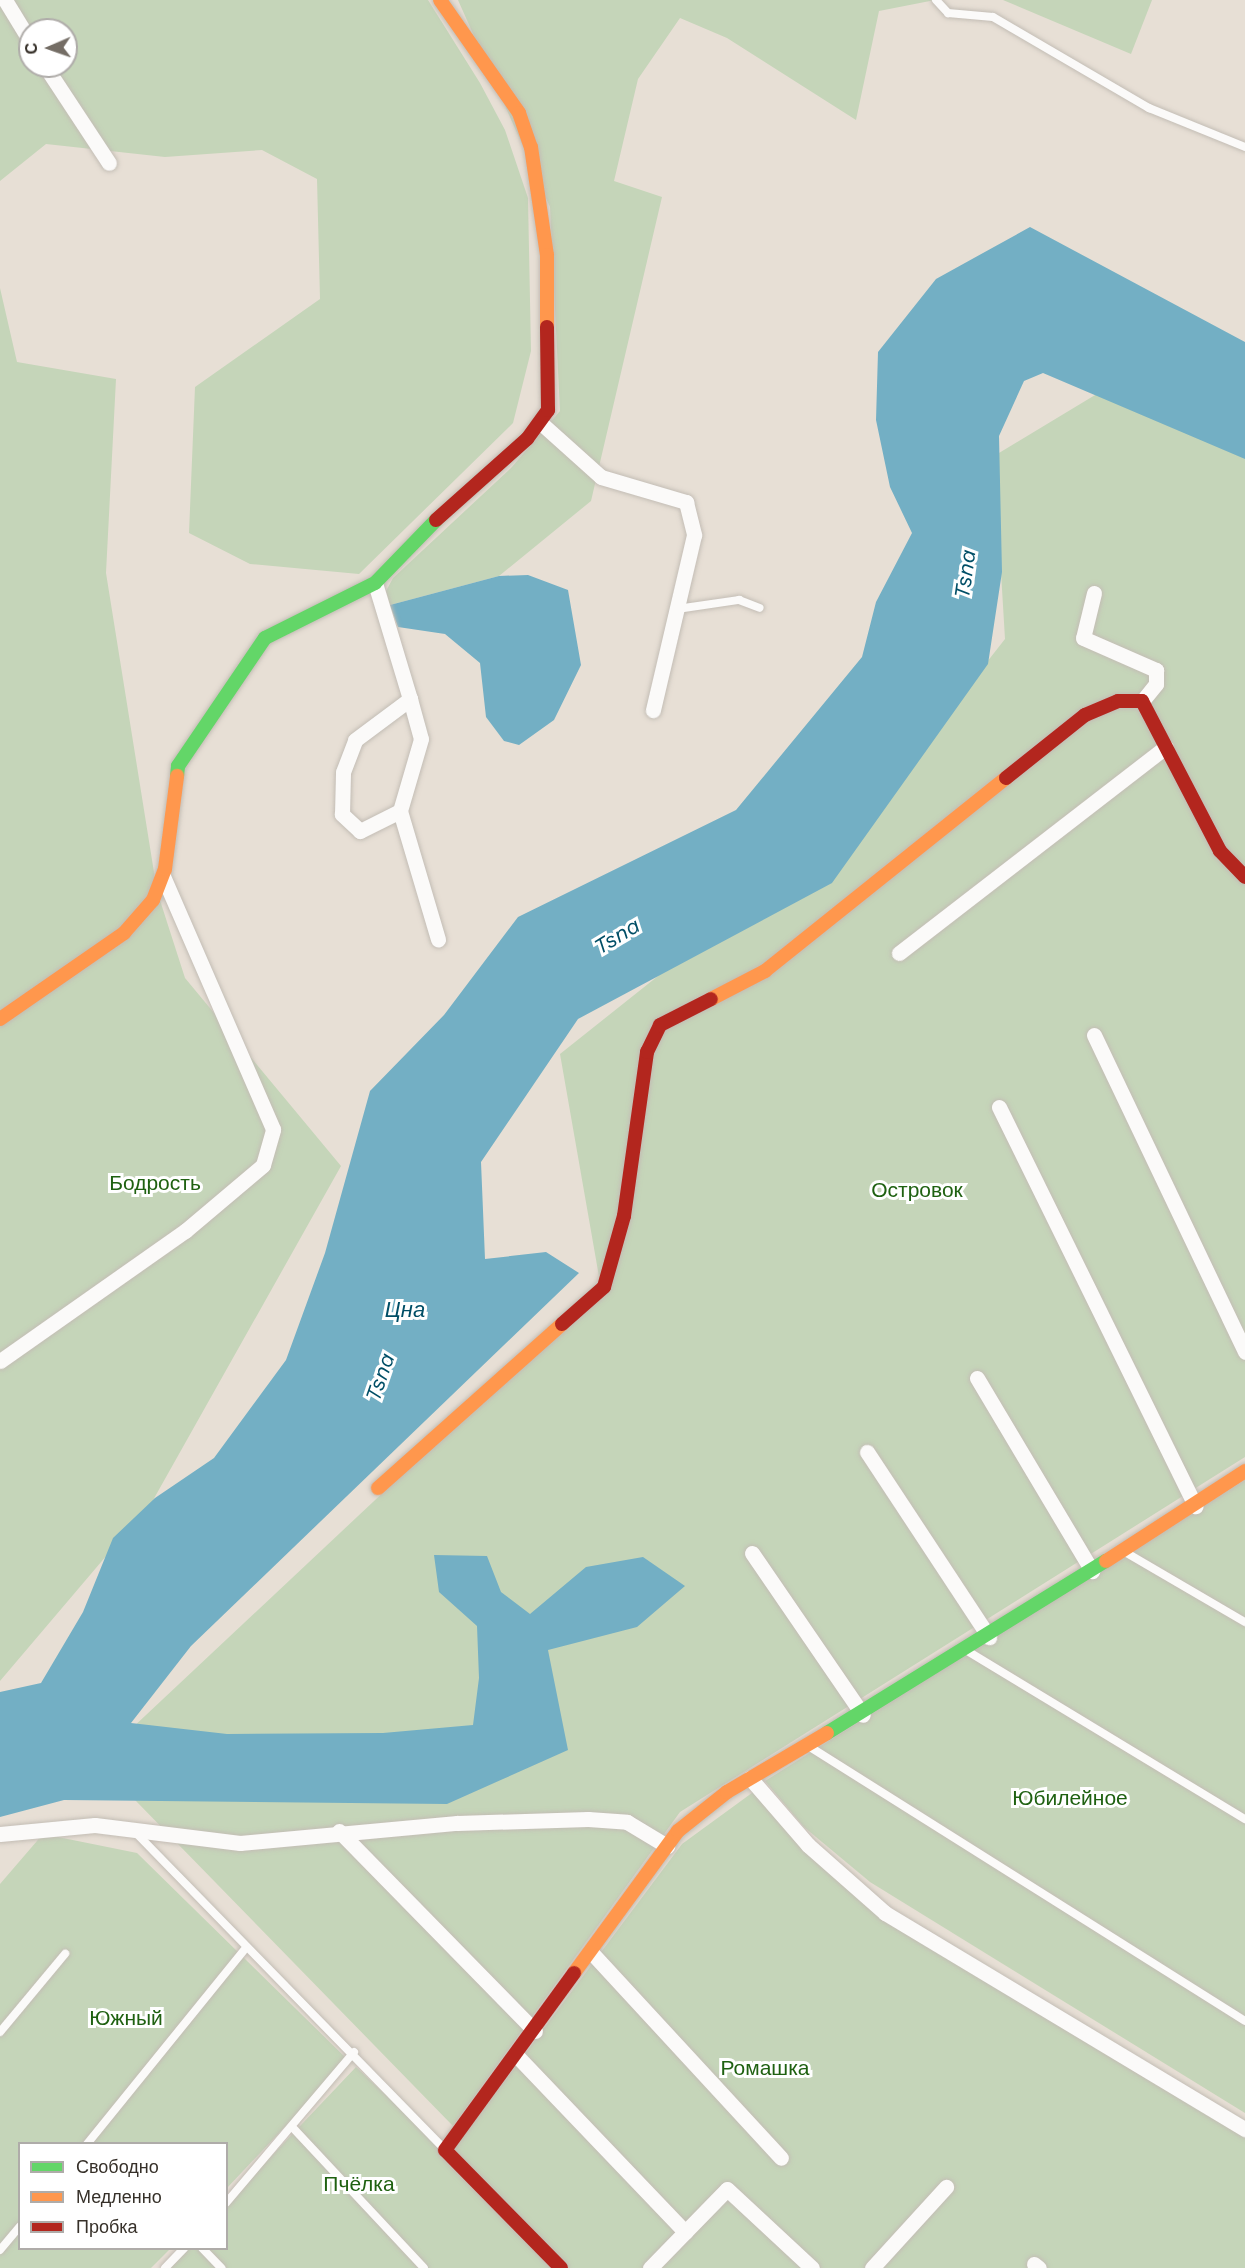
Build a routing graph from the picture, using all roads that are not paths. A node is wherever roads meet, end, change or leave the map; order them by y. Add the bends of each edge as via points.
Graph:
1 (5, 0) edge
2 (440, 0) edge
3 (936, 0) edge
4 (18, 21) edge
5 (53, 78) edge
6 (1245, 147) edge
7 (110, 163) dead end
8 (542, 424) junction
9 (375, 583) junction
10 (1094, 593) dead end
11 (760, 608) dead end
12 (677, 609) junction
13 (410, 699) junction
14 (1142, 701) junction
15 (653, 710) dead end
16 (1166, 747) junction
17 (400, 811) junction
18 (162, 876) junction
19 (1245, 877) edge
20 (438, 939) dead end
21 (899, 953) dead end
22 (0, 1019) edge
23 (1094, 1035) dead end
24 (999, 1107) dead end
25 (1245, 1352) edge
26 (0, 1361) edge
27 (977, 1378) dead end
28 (867, 1452) dead end
29 (1245, 1471) edge
30 (378, 1488) dead end
31 (1195, 1506) junction
32 (1125, 1552) junction
33 (752, 1554) dead end
34 (1092, 1570) junction
35 (1245, 1622) edge
36 (989, 1637) junction
37 (967, 1651) junction
38 (863, 1715) junction
39 (810, 1747) junction
40 (750, 1778) junction
41 (1245, 1819) edge
42 (339, 1831) junction
43 (0, 1834) edge
44 (137, 1834) junction
45 (667, 1846) junction
46 (246, 1948) junction
47 (591, 1952) junction
48 (65, 1954) dead end
49 (1245, 2020) edge
50 (535, 2031) junction
51 (0, 2032) edge
52 (354, 2052) junction
53 (516, 2055) junction
54 (294, 2129) junction
55 (1245, 2129) edge
56 (89, 2142) edge
57 (445, 2150) junction
58 (781, 2158) dead end
59 (946, 2187) dead end
60 (228, 2201) edge
61 (18, 2228) edge
62 (685, 2232) junction
63 (0, 2250) edge
64 (182, 2250) edge
65 (204, 2250) edge
66 (165, 2268) edge
67 (220, 2268) edge
68 (424, 2268) edge
69 (561, 2268) edge
70 (650, 2268) edge
71 (812, 2268) edge
72 (872, 2268) edge

1 - 4 street
2 - 8 street via 519,113 531,147 547,255 550,391
3 - 6 lane via 948,13 993,16 1149,108
5 - 7 street
8 - 9 street via 461,494
8 - 12 street via 602,477 686,502 694,535
9 - 13 street
9 - 18 street via 265,638 222,694 178,766
10 - 14 street via 1083,638 1156,670 1156,684
11 - 12 lane via 739,600
12 - 15 street
13 - 17 street via 421,739
13 - 17 street via 355,740 343,772 342,814 360,831
14 - 16 street
14 - 30 street via 1118,701 1085,715 765,971 660,1025 647,1052 624,1216 604,1287
16 - 19 street via 1220,851
16 - 21 street
17 - 20 street
18 - 22 street via 153,900 124,933
18 - 26 street via 273,1129 264,1165 185,1232
23 - 25 street
24 - 31 street
27 - 34 street
28 - 36 street
29 - 31 street
31 - 32 street
32 - 34 street
32 - 35 lane
33 - 38 street
34 - 36 street
36 - 37 street
37 - 38 street
37 - 41 lane
38 - 39 street
39 - 40 street
39 - 49 lane
40 - 45 street via 702,1810
40 - 55 street via 808,1845 885,1913
42 - 44 street via 240,1843
42 - 45 street via 588,1820 627,1822
42 - 50 street
43 - 44 street via 96,1825
44 - 46 lane
45 - 47 street
46 - 52 lane
46 - 56 lane
47 - 50 street
47 - 58 street
48 - 51 lane
50 - 53 street
52 - 54 lane
52 - 57 lane
53 - 57 street
53 - 62 street
54 - 60 lane
54 - 68 lane
57 - 69 street
59 - 72 street
61 - 63 lane
62 - 70 street
62 - 71 street via 727,2189
64 - 66 lane
65 - 67 lane

